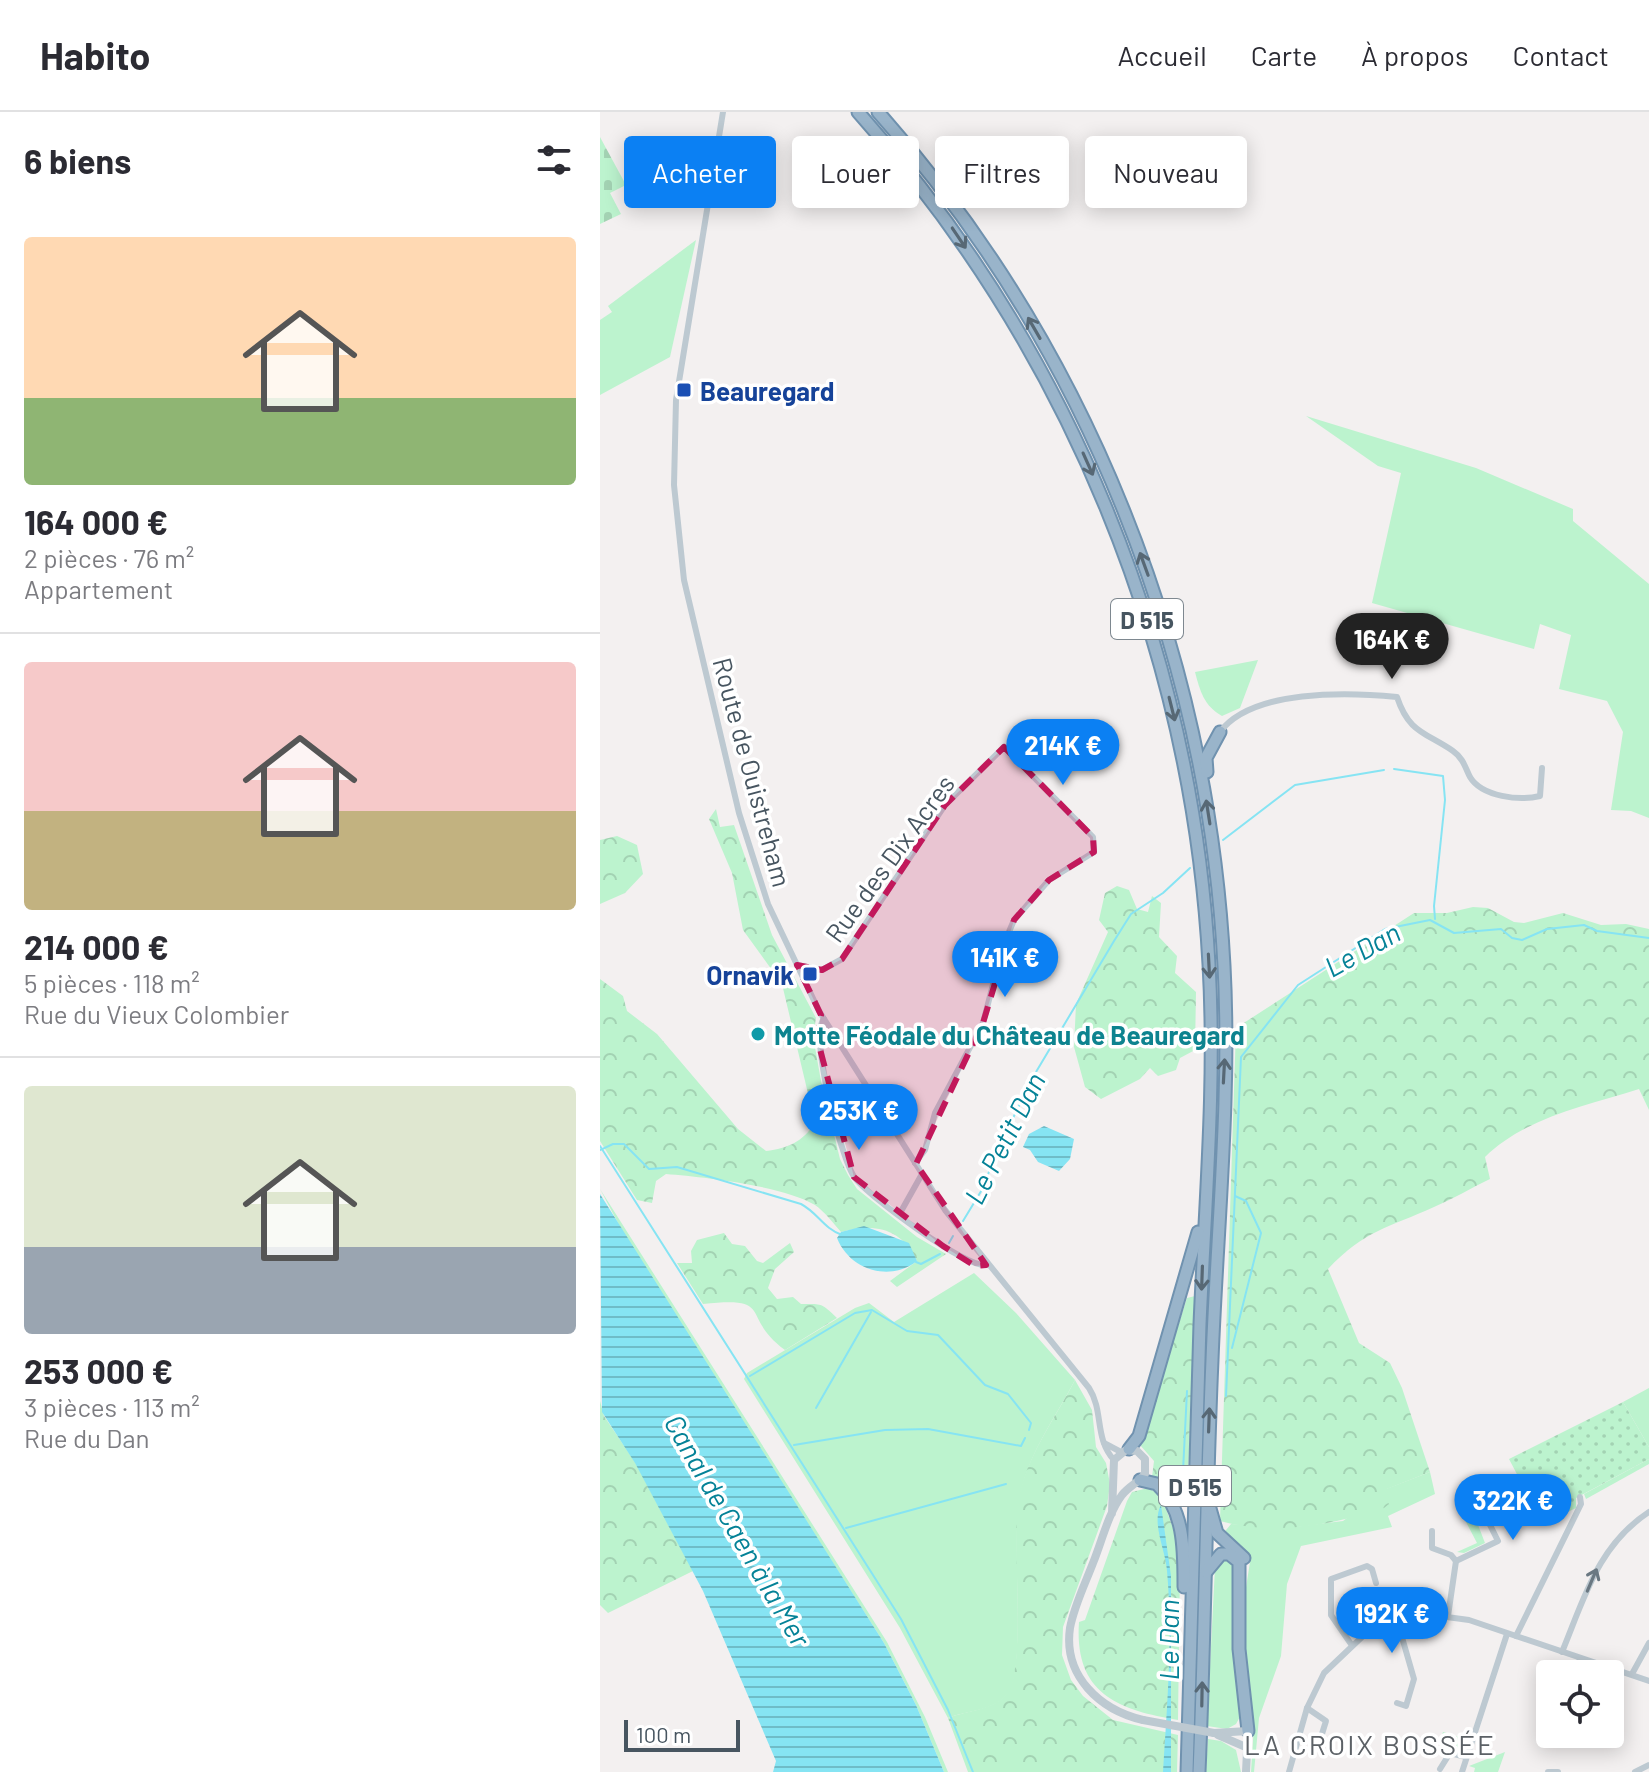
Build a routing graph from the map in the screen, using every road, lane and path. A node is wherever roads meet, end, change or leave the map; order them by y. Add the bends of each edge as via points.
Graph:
1 (723, 112) edge
2 (858, 112) edge
3 (878, 112) edge
4 (1190, 719) junction
5 (1220, 732) junction
6 (1542, 768) dead end
7 (1203, 785) junction
8 (797, 965) junction
9 (824, 1019) junction
10 (915, 1163) junction
11 (922, 1174) junction
12 (1205, 1201) junction
13 (899, 1215) junction
14 (986, 1265) junction
15 (1104, 1443) junction
16 (1125, 1450) junction
17 (1114, 1460) junction
18 (1116, 1476) junction
19 (1136, 1482) junction
20 (1580, 1497) dead end
21 (1206, 1498) junction
22 (1649, 1512) edge
23 (1112, 1513) junction
24 (1490, 1525) dead end
25 (1432, 1531) dead end
26 (1456, 1561) junction
27 (1203, 1577) junction
28 (1376, 1583) dead end
29 (1238, 1613) junction
30 (1448, 1616) junction
31 (1397, 1620) junction
32 (1507, 1634) junction
33 (1516, 1636) junction
34 (1649, 1643) edge
35 (1351, 1644) junction
36 (1562, 1652) junction
37 (1189, 1657) junction
38 (1580, 1658) joint
39 (1632, 1674) junction
40 (1649, 1681) edge
41 (1397, 1703) dead end
42 (1307, 1708) junction
43 (1248, 1731) junction
44 (1214, 1733) junction
45 (1321, 1737) dead end
46 (1248, 1748) junction
47 (1466, 1757) junction
48 (1649, 1765) edge
49 (1440, 1769) dead end
50 (1187, 1772) edge
51 (1199, 1772) edge
52 (1246, 1772) edge
53 (1289, 1772) edge
54 (1462, 1772) edge
55 (1548, 1772) edge
56 (1558, 1772) edge
57 (1635, 1772) edge

1 - 8 street, Route de Ouistreham via 676,400 679,546 739,813 768,904
2 -> 12 highway, D 515 via 945,217 1034,356 1090,467 1142,603 1181,746 1203,879 1211,1016
4 -> 3 highway, D 515 via 1147,571 1078,409 986,251
4 - 5 highway via 1204,735
4 - 7 highway, D 515
5 - 6 street via 1242,711 1267,703 1302,697 1397,697 1412,726 1451,750 1472,780 1491,792 1540,796
5 - 7 highway via 1206,758
21 -> 7 highway, D 515 via 1226,1011 1220,905
8 - 9 street, Route de Ouistreham
8 - 10 street, Rue des Dix Acres via 822,970 842,959 945,805 1004,747 1096,844 1094,852 1049,880 1014,920 978,1034
9 - 10 street, Route de Ouistreham
9 - 13 street via 817,1038 849,1168 869,1193
10 - 11 street, Route de Ouistreham
11 - 13 street
11 - 14 street, Route de Ouistreham
12 - 16 highway via 1139,1436
12 -> 37 highway, D 515
13 - 14 street via 969,1263
14 - 15 street, Route de Ouistreham via 1089,1388
15 - 16 street
15 - 17 street, Route de Ouistreham
16 - 17 street
16 - 19 street via 1137,1451 1145,1459 1147,1468
17 - 18 street
18 - 19 street
18 - 23 street
19 - 23 street
19 - 37 highway via 1157,1484 1165,1491 1179,1523
20 - 33 street
21 - 27 highway, D 515
21 - 29 highway via 1217,1533 1247,1566
36 -> 22 street via 1604,1554
23 - 44 street, bridge via 1074,1612 1070,1651 1080,1678 1095,1697 1117,1711
24 - 26 street via 1498,1541
25 - 26 street via 1432,1548
26 - 30 street
27 - 29 highway via 1215,1558 1225,1554 1237,1559
51 -> 27 highway, D 515
28 - 35 street via 1367,1566 1335,1575 1330,1586 1331,1615
29 - 43 highway
30 - 31 street
30 - 32 street
31 - 35 street
31 - 41 street via 1413,1686 1406,1706
32 - 33 street
32 - 47 street
33 - 36 street
34 - 39 street
35 - 42 street via 1324,1673
36 - 38 street
37 - 50 highway, D 515
38 - 39 street
39 - 40 street
42 - 45 street via 1326,1721
42 - 53 street
43 - 44 street
43 - 46 street
44 - 46 street
46 - 52 street
47 - 49 street via 1450,1753
47 - 54 street
48 - 57 street
55 - 56 street

